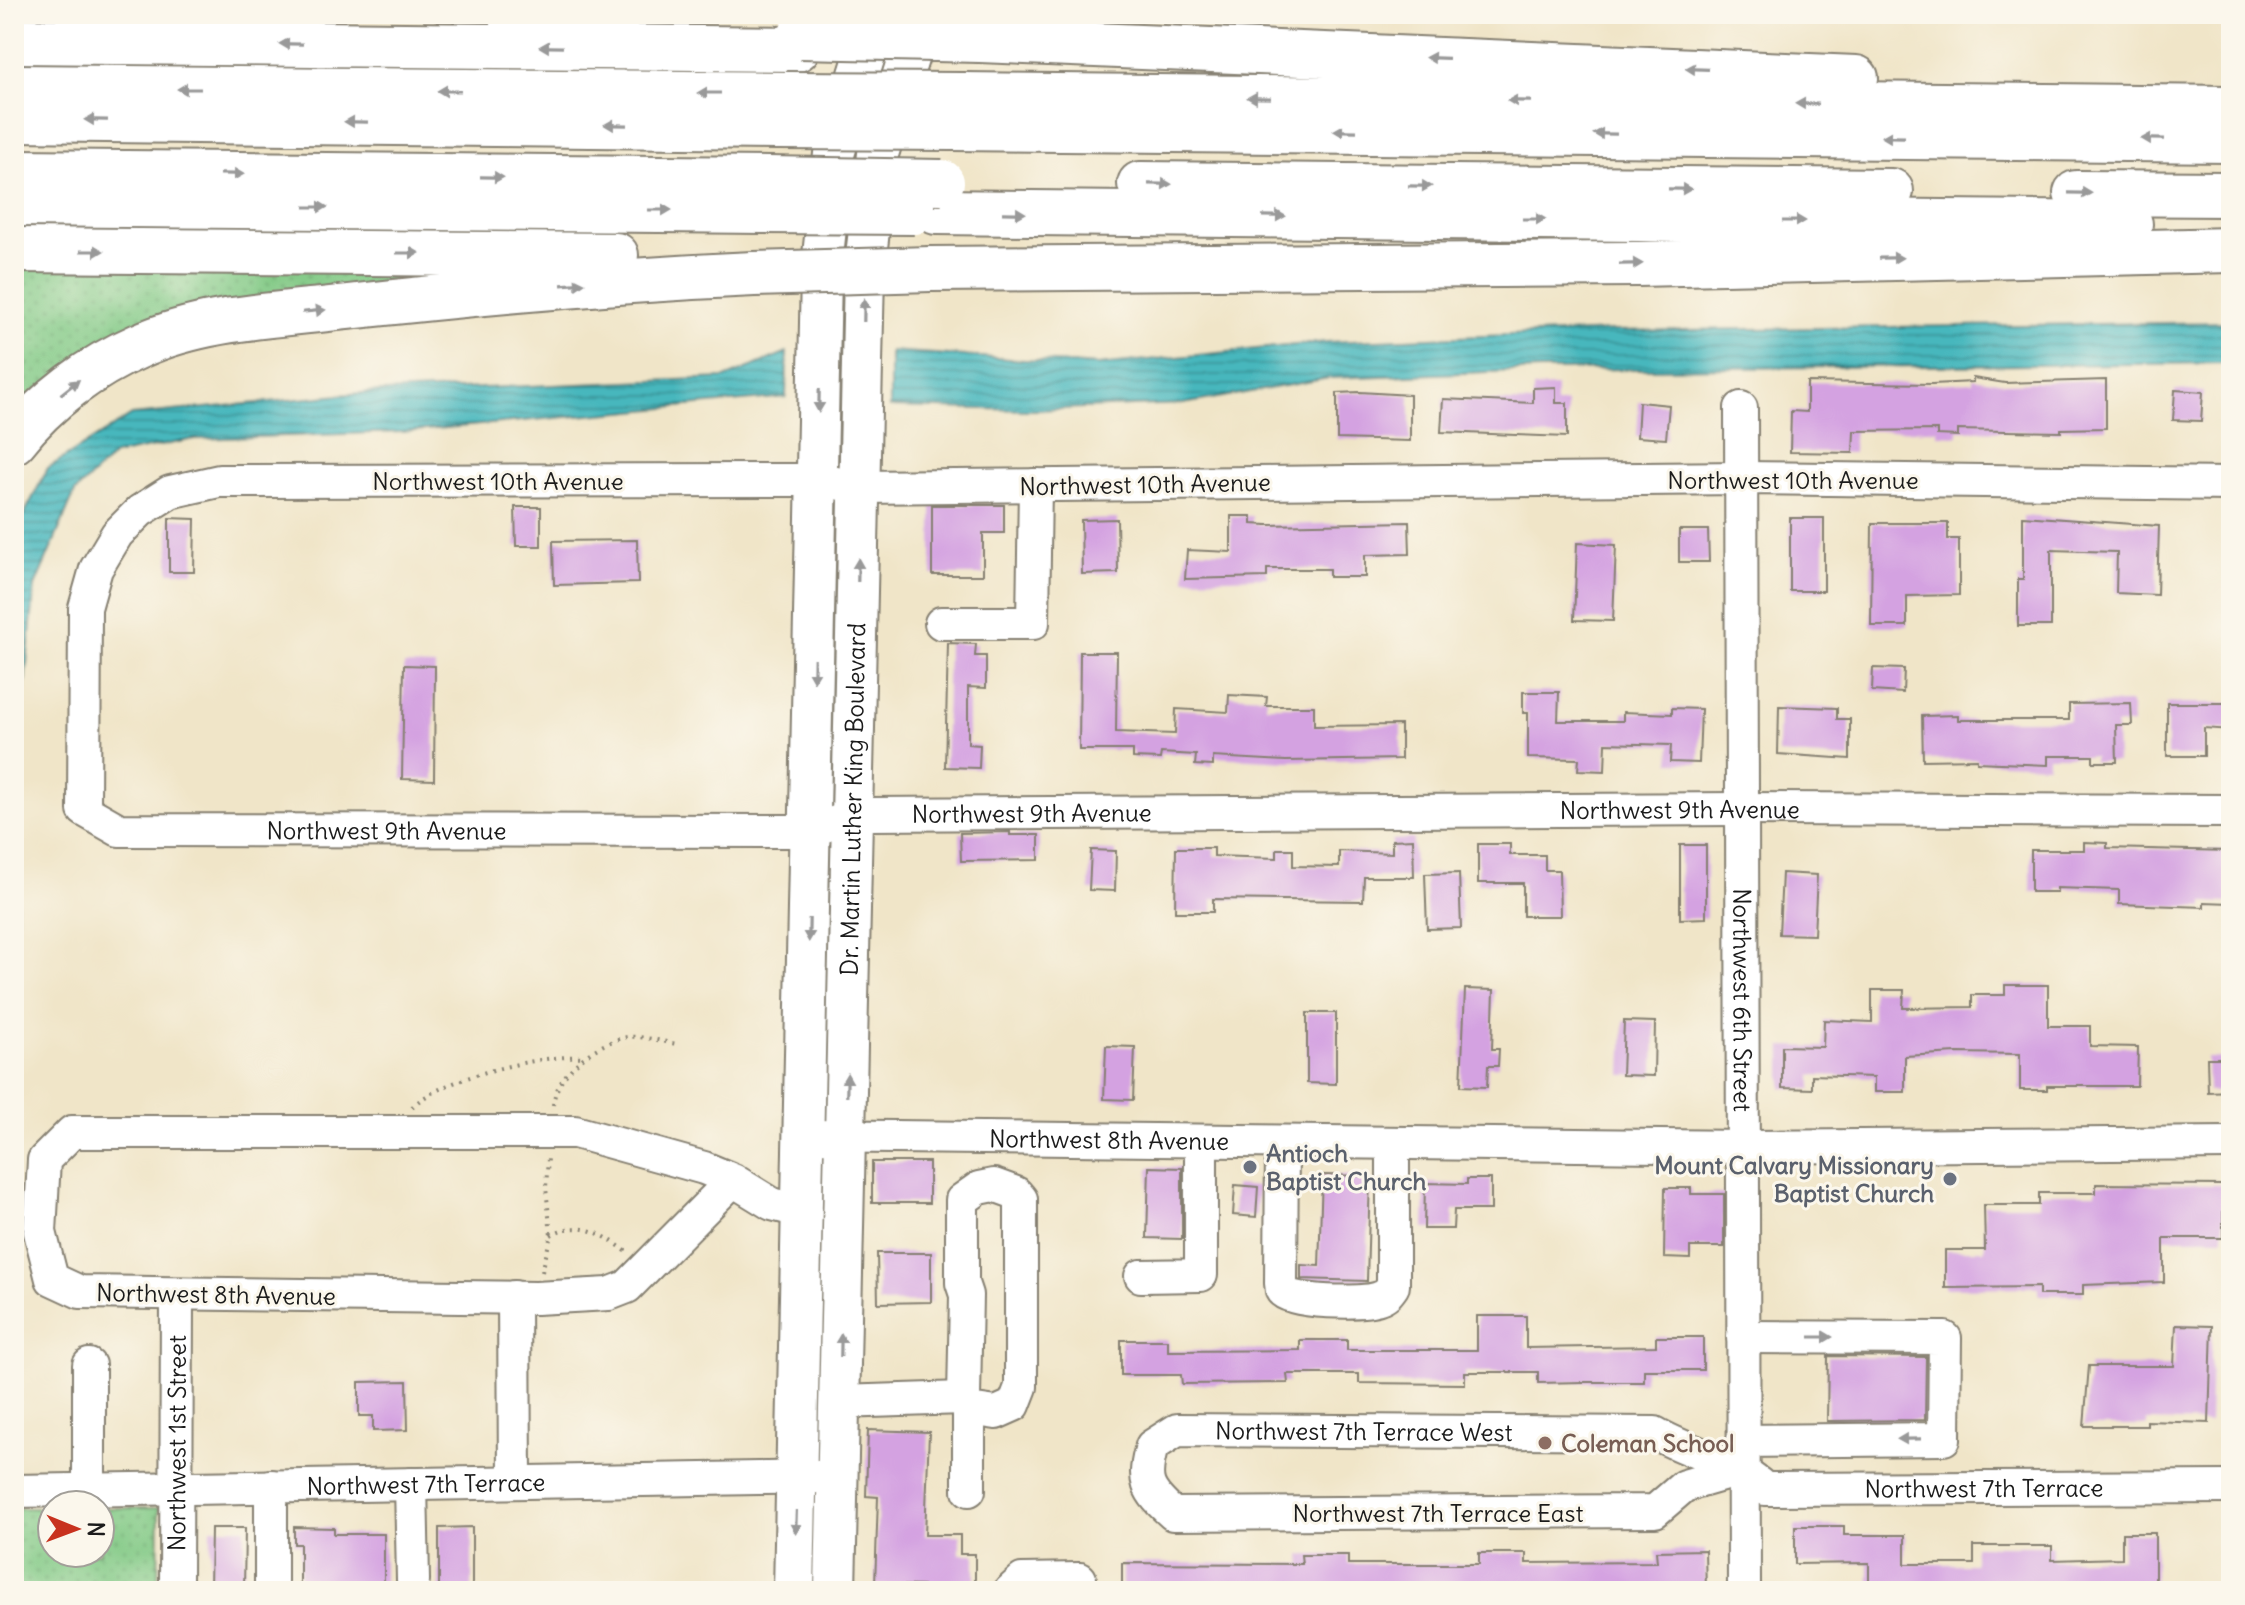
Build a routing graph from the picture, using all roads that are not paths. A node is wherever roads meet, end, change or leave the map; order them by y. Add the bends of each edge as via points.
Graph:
1 (510, 14) edge
2 (878, 14) edge
3 (922, 14) edge
4 (14, 41) edge
5 (798, 42) junction
6 (14, 87) edge
7 (2137, 107) junction
8 (2231, 108) edge
9 (782, 110) junction
10 (958, 111) junction
11 (14, 119) edge
12 (2231, 140) edge
13 (14, 172) edge
14 (2231, 194) edge
15 (766, 195) junction
16 (939, 197) junction
17 (14, 204) edge
18 (2231, 224) edge
19 (14, 250) edge
20 (2231, 250) edge
21 (756, 265) junction
22 (1741, 408) dead end
23 (14, 441) edge
24 (1743, 478) junction
25 (818, 480) junction
26 (2231, 484) edge
27 (1035, 485) junction
28 (860, 487) junction
29 (96, 569) joint
30 (941, 623) dead end
31 (1741, 809) junction
32 (2231, 811) edge
33 (853, 816) junction
34 (811, 831) junction
35 (805, 1136) junction
36 (846, 1139) junction
37 (961, 1140) junction
38 (1022, 1141) junction
39 (1201, 1142) junction
40 (1282, 1143) junction
41 (2231, 1143) edge
42 (1393, 1144) junction
43 (1743, 1147) junction
44 (733, 1180) junction
45 (1021, 1199) junction
46 (962, 1200) junction
47 (804, 1212) junction
48 (1141, 1276) dead end
49 (177, 1295) junction
50 (514, 1297) junction
51 (1743, 1337) junction
52 (89, 1365) dead end
53 (839, 1402) junction
54 (966, 1404) junction
55 (1743, 1455) junction
56 (1145, 1472) joint
57 (797, 1477) junction
58 (837, 1477) junction
59 (515, 1482) junction
60 (411, 1484) junction
61 (271, 1486) junction
62 (2231, 1487) edge
63 (176, 1488) junction
64 (89, 1489) joint
65 (36, 1490) edge
66 (969, 1490) dead end
67 (14, 1491) edge
68 (1080, 1579) dead end
69 (413, 1580) dead end
70 (271, 1589) dead end
71 (176, 1591) edge
72 (794, 1591) edge
73 (835, 1591) edge
74 (1010, 1591) edge
75 (1744, 1591) edge

1 - 5 highway
2 -> 25 main road, Dr. Martin Luther King Boulevard via 834,154 821,274
28 -> 3 main road, Dr. Martin Luther King Boulevard via 864,273 878,154
5 -> 4 highway
7 -> 5 highway, bridge via 1812,73 1157,48
9 -> 6 highway
7 - 8 highway
7 -> 10 highway
9 - 10 highway, bridge
9 -> 11 highway
12 -> 10 highway
13 -> 15 highway
16 -> 14 highway
15 - 16 highway, bridge
17 -> 15 highway
16 -> 18 highway
19 -> 21 highway
21 -> 20 highway via 1025,258 1128,265 1638,264
23 -> 21 highway via 84,376 139,345 196,328
22 - 24 street, Northwest 6th Street
24 - 26 street, Northwest 10th Avenue
24 - 27 street, Northwest 10th Avenue
24 - 31 street, Northwest 6th Street
25 - 28 street, Northwest 10th Avenue
25 - 29 street, Northwest 10th Avenue via 219,481 170,492 140,511 117,534
25 -> 34 main road, Dr. Martin Luther King Boulevard
27 - 28 street, Northwest 10th Avenue
27 - 30 street via 1033,623
33 -> 28 main road, Dr. Martin Luther King Boulevard
29 - 34 street, Northwest 9th Avenue via 85,608 84,810 119,830
31 - 32 street, Northwest 9th Avenue
31 - 33 street, Northwest 9th Avenue
31 - 43 street, Northwest 6th Street
33 - 34 street, Northwest 9th Avenue
36 -> 33 main road, Dr. Martin Luther King Boulevard
34 -> 35 main road, Dr. Martin Luther King Boulevard
35 - 36 street, Northwest 8th Avenue
35 - 47 main road, Dr. Martin Luther King Boulevard
36 - 37 street, Northwest 8th Avenue
53 -> 36 main road, Dr. Martin Luther King Boulevard
37 - 38 street, Northwest 8th Avenue
37 - 46 street
38 - 39 street, Northwest 8th Avenue
38 - 45 street
39 - 40 street, Northwest 8th Avenue
39 - 48 street via 1201,1275
40 - 42 street, Northwest 8th Avenue
40 - 42 street via 1281,1283 1293,1300 1375,1300 1393,1286
41 - 43 street, Northwest 8th Avenue
42 - 43 street, Northwest 8th Avenue
43 - 51 street, Northwest 6th Street
44 - 47 street, Northwest 8th Avenue via 772,1204
44 - 49 street, Northwest 8th Avenue via 575,1132 72,1132 44,1160 40,1232 52,1279 80,1292
44 - 50 street, Northwest 8th Avenue via 627,1287 609,1294
45 - 46 street via 994,1185
45 - 54 street via 1020,1395 1004,1411
46 - 54 street
47 - 57 main road, Dr. Martin Luther King Boulevard
49 - 50 street, Northwest 8th Avenue
49 - 63 street, Northwest 1st Street
50 - 59 street
51 - 55 street, Northwest 6th Street
51 -> 55 street via 1945,1338 1944,1439
52 - 64 street
53 - 54 street
53 - 58 main road, Dr. Martin Luther King Boulevard
54 - 66 street
55 - 56 street, Northwest 7th Terrace West via 1681,1448 1655,1433 1177,1430 1152,1446
55 - 56 street, Northwest 7th Terrace East via 1684,1486 1655,1511 1173,1514 1153,1497
55 - 62 street, Northwest 7th Terrace via 1765,1489
55 - 75 street, Northwest 6th Street
57 - 58 street, Northwest 7th Terrace
57 - 59 street, Northwest 7th Terrace
57 -> 72 main road, Dr. Martin Luther King Boulevard
58 - 73 main road, Dr. Martin Luther King Boulevard
59 - 60 street, Northwest 7th Terrace
60 - 61 street, Northwest 7th Terrace
60 - 69 street
61 - 63 street, Northwest 7th Terrace
61 - 70 street
63 - 64 street, Northwest 7th Terrace
63 - 71 street, Northwest 1st Street
65 - 67 street, Northwest 7th Terrace
68 - 74 street via 1022,1580

